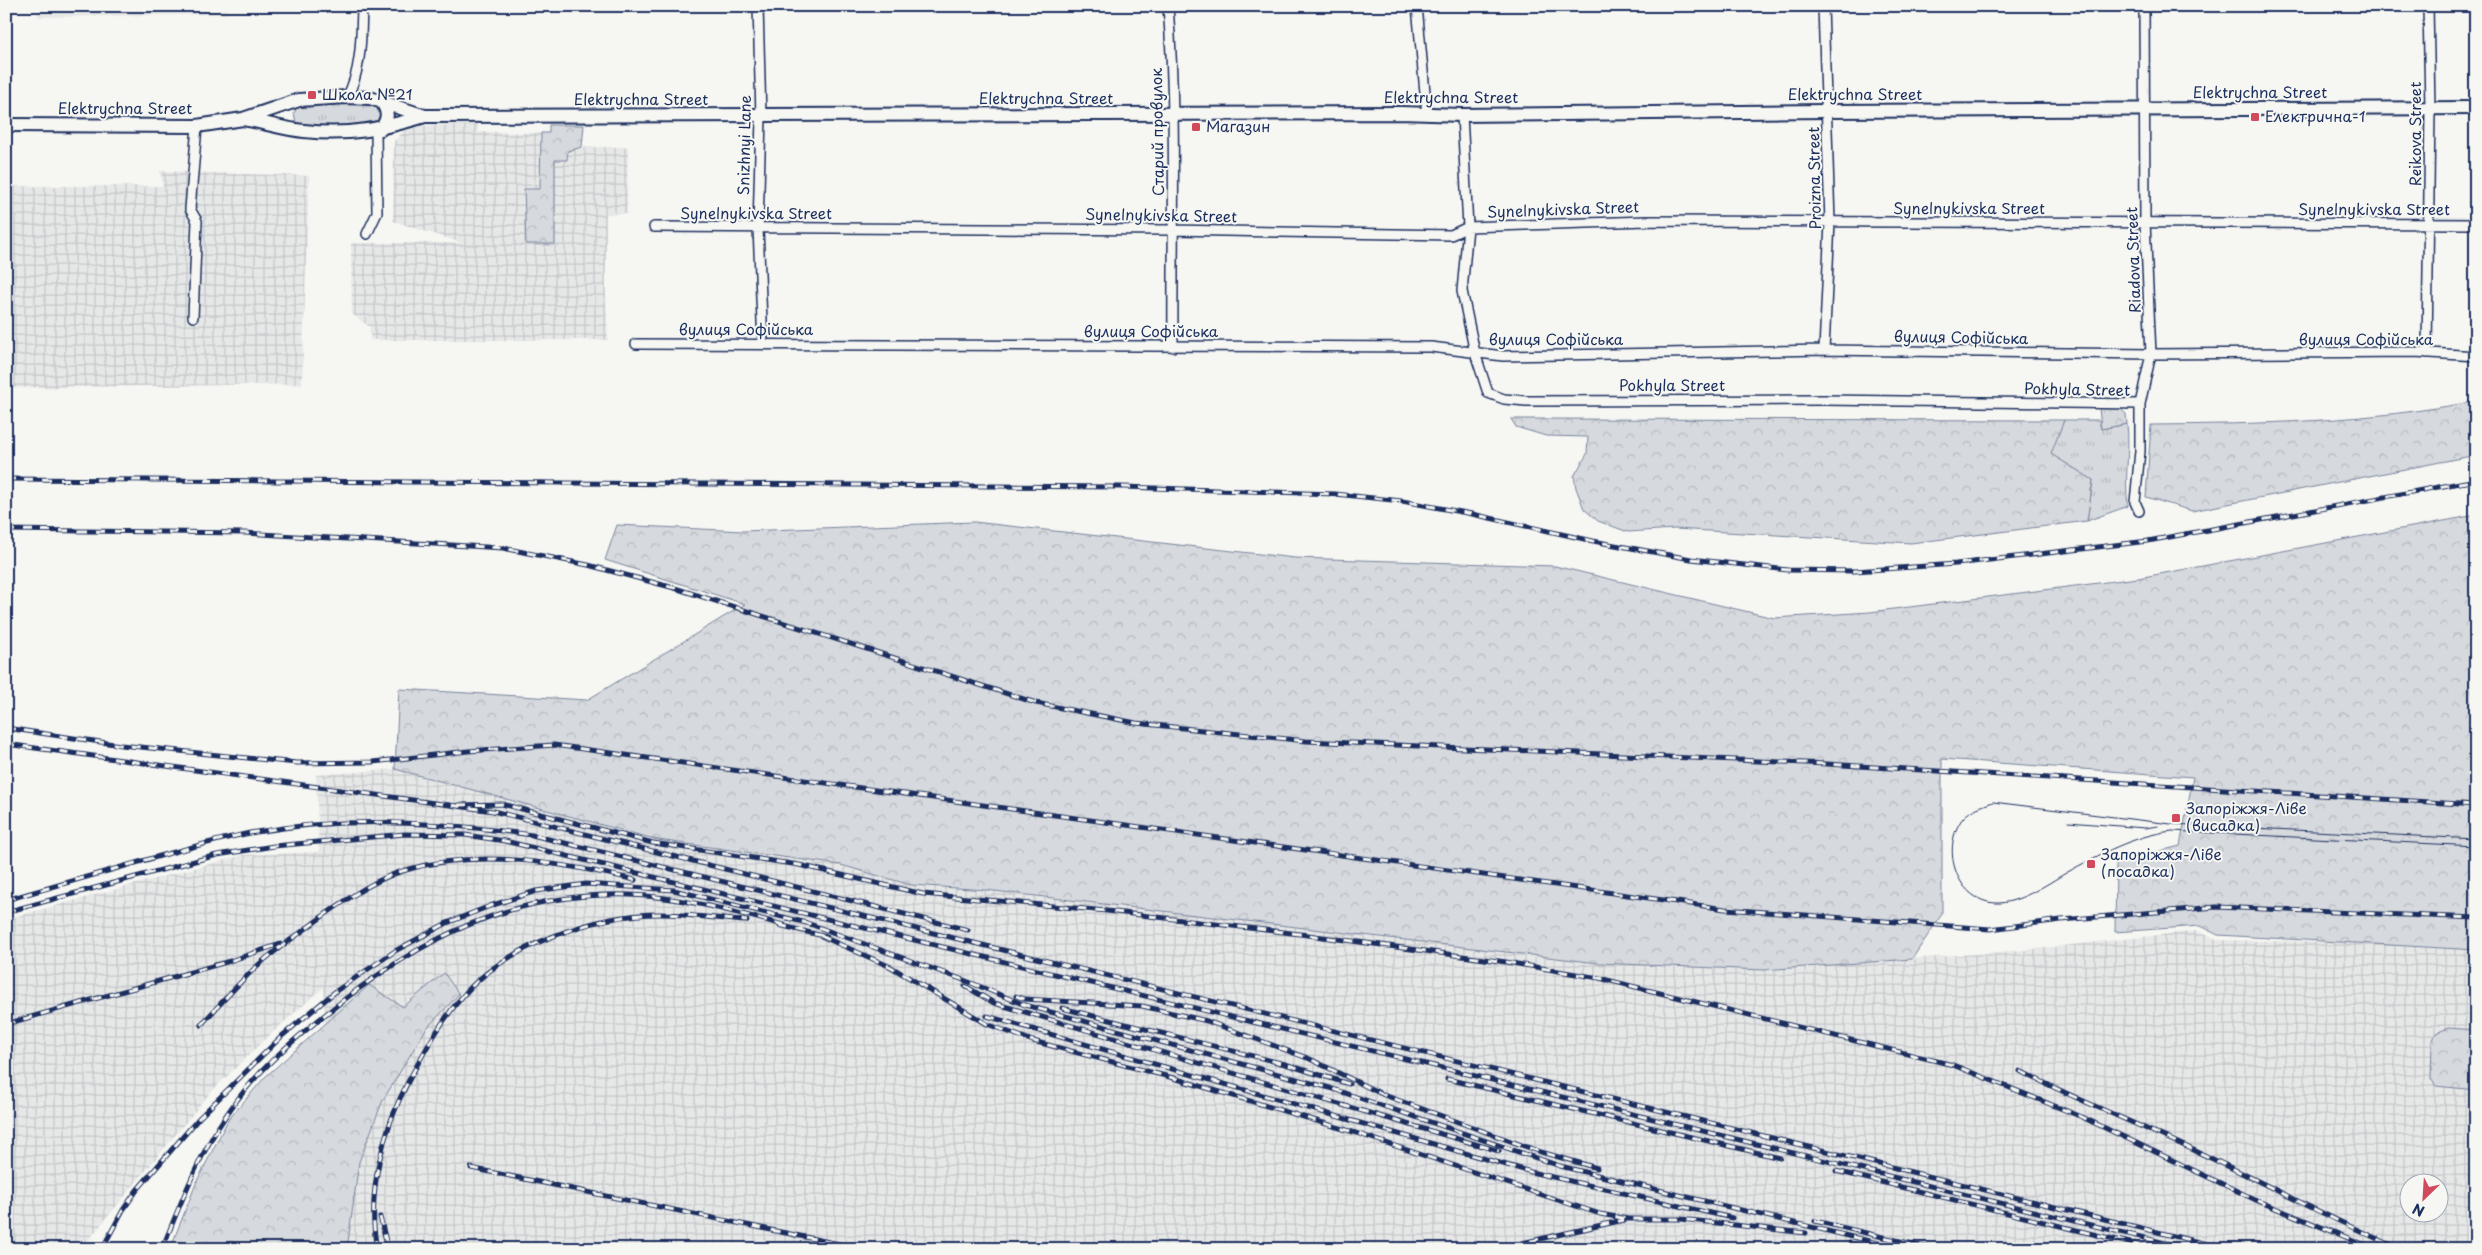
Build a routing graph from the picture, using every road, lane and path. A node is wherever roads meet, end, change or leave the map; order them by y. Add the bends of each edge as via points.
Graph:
1 (362, 6) edge
2 (758, 6) edge
3 (1168, 6) edge
4 (1417, 6) edge
5 (1823, 6) edge
6 (2144, 6) edge
7 (2428, 6) edge
8 (357, 70) junction
9 (347, 97) junction
10 (364, 98) junction
11 (382, 102) junction
12 (288, 103) junction
13 (2430, 108) junction
14 (2476, 108) edge
15 (2145, 110) junction
16 (1828, 111) junction
17 (1427, 114) junction
18 (1174, 115) junction
19 (1462, 115) junction
20 (426, 116) junction
21 (761, 117) junction
22 (243, 119) junction
23 (6, 125) edge
24 (197, 126) junction
25 (291, 128) junction
26 (379, 130) junction
27 (1830, 222) junction
28 (2146, 222) junction
29 (2476, 224) edge
30 (2429, 225) junction
31 (654, 227) dead end
32 (1468, 227) junction
33 (758, 228) junction
34 (1172, 230) junction
35 (367, 234) dead end
36 (193, 317) dead end
37 (636, 344) dead end
38 (763, 344) junction
39 (1174, 347) junction
40 (1824, 350) junction
41 (1475, 353) junction
42 (2427, 353) junction
43 (2150, 354) junction
44 (2476, 356) edge
45 (2140, 404) junction
46 (2139, 511) dead end

1 - 8 street
2 - 21 street, Snizhnyi Lane
3 - 18 street, Старий провулок
4 - 17 street
5 - 16 street, Proizna Street
6 - 15 street, Riadova Street
7 - 13 street, Reikova Street
8 - 9 street
8 - 10 street
9 - 10 street, Elektrychna Street
9 - 12 street, Elektrychna Street
10 - 11 street, Elektrychna Street
11 - 20 street, Elektrychna Street
11 - 26 street via 387,110 387,120
12 - 22 street, Elektrychna Street
12 - 25 street via 286,121
13 - 14 street, Elektrychna Street
13 - 15 street, Elektrychna Street
13 - 30 street, Reikova Street
15 - 16 street, Elektrychna Street
15 - 28 street, Riadova Street
16 - 19 street, Elektrychna Street
16 - 27 street, Proizna Street
17 - 18 street, Elektrychna Street
17 - 19 street, Elektrychna Street
18 - 21 street, Elektrychna Street
18 - 34 street, Старий провулок
19 - 32 street, Pokhyla Street
20 - 21 street, Elektrychna Street
20 - 26 street, Elektrychna Street
21 - 33 street, Snizhnyi Lane
22 - 24 street, Elektrychna Street
22 - 25 street, Elektrychna Street
23 - 24 street, Elektrychna Street
24 - 36 street via 190,209 197,221
25 - 26 street, Elektrychna Street via 336,133
26 - 35 street via 377,213
27 - 28 street, Synelnykivska Street
27 - 32 street, Synelnykivska Street via 1647,221
27 - 40 street, Proizna Street
28 - 30 street, Synelnykivska Street
28 - 43 street, Riadova Street
29 - 30 street, Synelnykivska Street
30 - 42 street, Reikova Street
31 - 33 street, Synelnykivska Street
32 - 34 street, Synelnykivska Street via 1451,235
32 - 41 street, Pokhyla Street via 1462,291
33 - 34 street, Synelnykivska Street
33 - 38 street, Snizhnyi Lane
34 - 39 street, Старий провулок
37 - 38 street, вулиця Софійська
38 - 39 street, вулиця Софійська
39 - 41 street, вулиця Софійська via 1431,347
40 - 41 street, вулиця Софійська via 1503,356
40 - 43 street, вулиця Софійська
41 - 45 street, Pokhyla Street via 1488,393 1504,399
42 - 43 street, вулиця Софійська
42 - 44 street, вулиця Софійська
43 - 45 street, Riadova Street
45 - 46 street, Riadova Street via 2135,502

